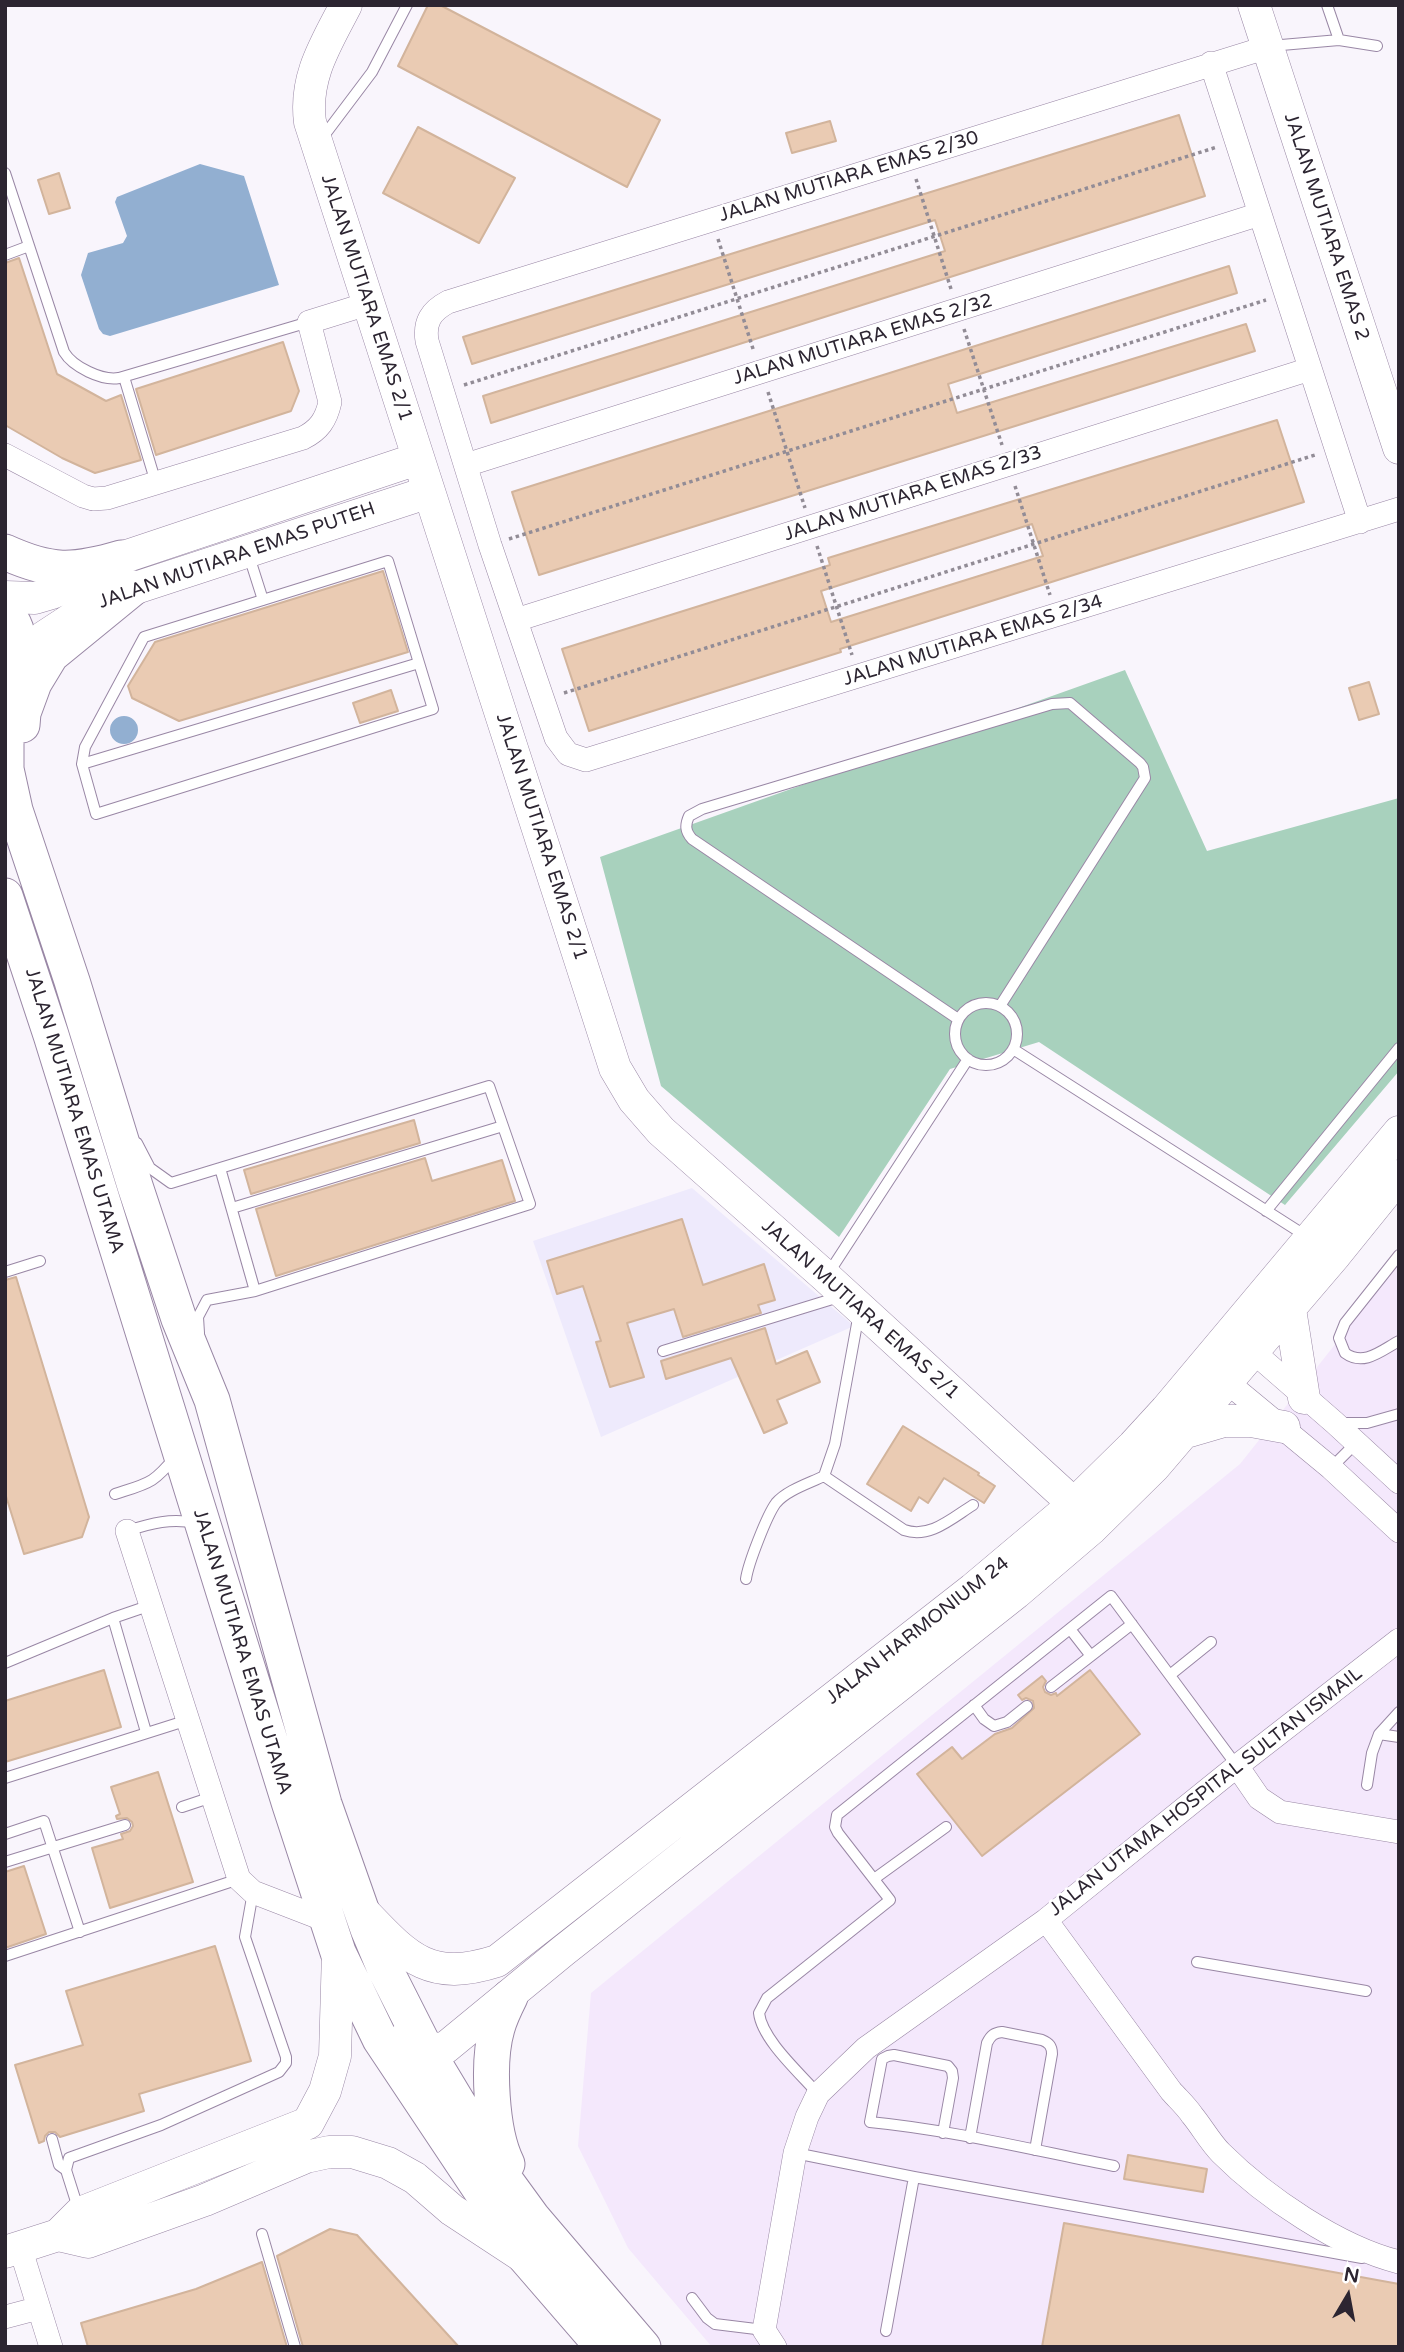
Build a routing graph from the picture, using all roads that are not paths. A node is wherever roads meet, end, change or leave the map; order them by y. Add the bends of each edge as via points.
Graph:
1 (346, 5) edge
2 (407, 5) edge
3 (1254, 5) edge
4 (1326, 5) edge
5 (1339, 40) junction
6 (1377, 46) dead end
7 (1268, 47) junction
8 (1211, 63) junction
9 (317, 144) junction
10 (5, 173) edge
11 (1260, 214) junction
12 (29, 246) junction
13 (5, 255) edge
14 (367, 304) junction
15 (309, 322) junction
16 (1310, 369) junction
17 (124, 377) junction
18 (1399, 448) edge
19 (5, 455) edge
20 (418, 459) junction
21 (466, 465) junction
22 (156, 483) junction
23 (429, 492) junction
24 (1399, 509) edge
25 (1360, 522) junction
26 (247, 551) junction
27 (5, 552) edge
28 (127, 573) junction
29 (5, 597) edge
30 (263, 600) junction
31 (5, 611) edge
32 (516, 620) junction
33 (419, 663) junction
34 (13, 681) edge
35 (82, 764) junction
36 (15, 810) junction
37 (5, 896) edge
38 (1000, 1006) junction
39 (958, 1019) junction
40 (1399, 1048) edge
41 (1013, 1049) junction
42 (968, 1059) junction
43 (102, 1078) junction
44 (503, 1126) junction
45 (1399, 1132) edge
46 (220, 1168) junction
47 (1399, 1176) edge
48 (232, 1208) junction
49 (1266, 1211) junction
50 (1310, 1239) junction
51 (1399, 1255) edge
52 (40, 1261) dead end
53 (5, 1272) edge
54 (254, 1290) junction
55 (844, 1293) junction
56 (1290, 1308) junction
57 (1399, 1341) edge
58 (1242, 1342) junction
59 (663, 1351) dead end
60 (1216, 1373) junction
61 (1304, 1398) junction
62 (212, 1401) junction
63 (1399, 1415) edge
64 (1335, 1423) junction
65 (1284, 1427) junction
66 (1183, 1433) junction
67 (1356, 1443) junction
68 (180, 1452) junction
69 (1331, 1468) junction
70 (824, 1476) junction
71 (1399, 1482) edge
72 (115, 1494) dead end
73 (1074, 1504) junction
74 (973, 1506) dead end
75 (203, 1524) junction
76 (127, 1531) joint
77 (1399, 1531) edge
78 (746, 1579) dead end
79 (151, 1605) junction
80 (113, 1618) junction
81 (1132, 1624) junction
82 (1070, 1629) junction
83 (1399, 1640) edge
84 (1211, 1642) dead end
85 (1091, 1656) junction
86 (5, 1663) edge
87 (1170, 1675) junction
88 (1051, 1687) dead end
89 (974, 1705) junction
90 (1027, 1706) dead end
91 (1399, 1712) edge
92 (188, 1720) junction
93 (146, 1732) junction
94 (1379, 1734) junction
95 (1399, 1737) edge
96 (1237, 1766) junction
97 (5, 1778) edge
98 (1367, 1785) dead end
99 (212, 1797) junction
100 (182, 1807) dead end
101 (125, 1825) dead end
102 (946, 1827) dead end
103 (1399, 1832) edge
104 (5, 1834) edge
105 (52, 1847) junction
106 (5, 1862) edge
107 (874, 1879) junction
108 (246, 1886) junction
109 (360, 1908) junction
110 (1046, 1920) junction
111 (329, 1924) junction
112 (79, 1932) junction
113 (5, 1956) edge
114 (1196, 1962) dead end
115 (1366, 1991) dead end
116 (510, 1997) junction
117 (426, 2050) junction
118 (873, 2057) junction
119 (818, 2094) junction
120 (943, 2133) junction
121 (970, 2138) junction
122 (52, 2139) dead end
123 (1035, 2150) junction
124 (795, 2153) junction
125 (1114, 2166) dead end
126 (66, 2170) junction
127 (914, 2177) junction
128 (532, 2217) junction
129 (75, 2230) junction
130 (262, 2234) dead end
131 (13, 2249) edge
132 (526, 2258) junction
133 (1399, 2263) edge
134 (692, 2298) dead end
135 (39, 2308) junction
136 (5, 2317) edge
137 (886, 2331) dead end
138 (770, 2338) edge
139 (51, 2347) edge
140 (295, 2347) edge
141 (603, 2347) edge
142 (643, 2347) edge

1 - 9 street, JALAN MUTIARA EMAS 2/1 via 308,89
2 - 9 lane via 372,72
3 - 7 street, JALAN MUTIARA EMAS 2
4 - 5 lane
5 - 6 lane
5 - 7 lane
7 - 8 street, JALAN MUTIARA EMAS 2/30
7 - 18 street, JALAN MUTIARA EMAS 2
8 - 11 street
8 - 21 street, JALAN MUTIARA EMAS 2/30 via 448,302 432,313 427,341
9 - 14 street, JALAN MUTIARA EMAS 2/1
10 - 12 lane
11 - 16 street
11 - 21 street, JALAN MUTIARA EMAS 2/32
12 - 13 lane
12 - 17 lane via 66,357 104,378
14 - 15 street
14 - 20 street, JALAN MUTIARA EMAS 2/1
15 - 17 lane
15 - 22 street via 330,402 322,424 303,438
16 - 25 street
16 - 32 street, JALAN MUTIARA EMAS 2/33
17 - 22 lane
19 - 22 street via 93,499
20 - 23 street, JALAN MUTIARA EMAS 2/1
20 - 28 street, JALAN MUTIARA EMAS PUTEH
21 - 32 street
23 - 26 street, JALAN MUTIARA EMAS PUTEH
23 - 55 street, JALAN MUTIARA EMAS 2/1 via 615,1068 661,1131
24 - 25 street, JALAN MUTIARA EMAS 2/34
25 - 32 street, JALAN MUTIARA EMAS 2/34 via 586,760 561,747
26 - 28 street, JALAN MUTIARA EMAS PUTEH
26 - 30 lane
27 - 28 main road via 56,569
28 - 29 street, JALAN MUTIARA EMAS PUTEH via 35,598
28 - 34 street, JALAN MUTIARA EMAS PUTEH via 102,599 44,638
28 - 36 main road via 51,654 34,682 23,713
30 - 33 lane via 388,561
30 - 35 lane via 145,637 85,747
31 - 34 main road, JALAN MUTIARA EMAS UTAMA via 18,636
33 - 35 lane
33 - 35 lane via 433,709 96,814
34 - 36 main road, JALAN MUTIARA EMAS UTAMA via 6,769
36 - 43 main road, JALAN MUTIARA EMAS UTAMA
37 - 68 main road, JALAN MUTIARA EMAS UTAMA
38 - 39 lane via 976,1004
38 - 39 lane via 1145,778 1140,763 1070,703 1052,704 702,808 689,816 686,832 692,839
38 - 41 lane via 1016,1024
39 - 42 lane via 955,1041
40 - 49 lane
41 - 42 lane via 993,1064
41 - 49 lane
42 - 55 lane
43 - 46 lane via 150,1168 171,1183
43 - 62 main road, JALAN MUTIARA EMAS UTAMA via 179,1319
44 - 46 lane via 489,1086
44 - 48 lane
44 - 54 lane via 530,1204
45 - 50 street, JALAN HARMONIUM 24
46 - 48 lane
47 - 56 street, JALAN HARMONIUM 24
48 - 54 lane
49 - 50 lane
50 - 58 street, JALAN HARMONIUM 24
51 - 57 lane via 1345,1323 1339,1338 1345,1353 1360,1359
52 - 53 lane
54 - 62 lane via 207,1300 198,1317
55 - 59 lane
55 - 70 lane via 835,1444
55 - 73 street, JALAN MUTIARA EMAS 2/1
56 - 58 street, JALAN HARMONIUM 24
56 - 61 street
58 - 60 street, JALAN HARMONIUM 24
58 - 61 street
60 - 65 street
60 - 66 street, JALAN HARMONIUM 24
60 - 73 street, JALAN HARMONIUM 24
61 - 64 street
62 - 109 main road, JALAN MUTIARA EMAS UTAMA via 324,1804
63 - 64 lane via 1367,1423
64 - 67 street
65 - 66 street via 1224,1421
65 - 69 street
66 - 116 street, JALAN HARMONIUM 24 via 1091,1529 1016,1593
67 - 69 lane
67 - 71 street
68 - 72 lane via 158,1478
68 - 75 main road, JALAN MUTIARA EMAS UTAMA
69 - 77 street
70 - 74 lane via 915,1534 927,1533
70 - 78 lane via 776,1503
73 - 109 street, JALAN HARMONIUM 24 via 973,1589 497,1961 458,1970 430,1966 399,1948
75 - 76 lane via 159,1521
75 - 111 main road, JALAN MUTIARA EMAS UTAMA
76 - 79 street
79 - 80 lane
79 - 92 street
80 - 86 lane
80 - 93 lane
81 - 82 lane via 1111,1596
81 - 85 lane
81 - 87 lane
82 - 85 lane
82 - 89 lane
83 - 96 street, JALAN UTAMA HOSPITAL SULTAN ISMAIL
84 - 87 lane
85 - 88 lane
87 - 96 lane
89 - 90 lane via 994,1726
89 - 107 lane via 836,1815 838,1833
91 - 94 lane
92 - 93 lane
92 - 99 street
93 - 97 lane
94 - 95 lane
94 - 98 lane
96 - 103 street via 1259,1798 1280,1812
96 - 110 street, JALAN UTAMA HOSPITAL SULTAN ISMAIL
99 - 100 lane
99 - 108 street
101 - 105 lane
102 - 107 lane
104 - 105 lane via 44,1821
105 - 106 lane
105 - 112 lane
107 - 119 lane via 890,1900 775,1992 759,2013 764,2029
108 - 111 street
108 - 112 lane
108 - 126 lane via 245,1937 286,2057 284,2068 173,2120 75,2155 69,2158
109 - 117 main road, JALAN MUTIARA EMAS UTAMA
110 - 118 street
110 - 133 street, JALAN UTAMA HOSPITAL SULTAN ISMAIL via 1220,2152 1308,2221
111 - 117 street via 338,1919 391,2029
111 - 129 street via 335,2056 309,2123
111 - 132 main road, JALAN MUTIARA EMAS UTAMA via 380,2039
112 - 113 lane
114 - 115 lane
116 - 117 street, JALAN HARMONIUM 24 via 445,2048
116 - 128 main road via 494,2041 493,2098 501,2152
117 - 128 main road
118 - 119 street
118 - 120 lane via 870,2122
118 - 120 lane via 894,2055 948,2066 953,2078
119 - 124 street
120 - 121 lane
121 - 123 lane
121 - 123 lane via 990,2036 1002,2032 1042,2039 1052,2054
122 - 126 lane via 59,2165
123 - 125 lane
124 - 127 lane
124 - 138 street
126 - 129 lane
127 - 133 lane
127 - 137 lane
128 - 142 main road
129 - 131 street
129 - 132 street via 205,2200 306,2158 352,2152 388,2162 415,2178 452,2210
130 - 140 lane
131 - 135 street
132 - 141 main road, JALAN MUTIARA EMAS UTAMA
134 - 138 lane via 715,2324
135 - 136 street
135 - 139 street

